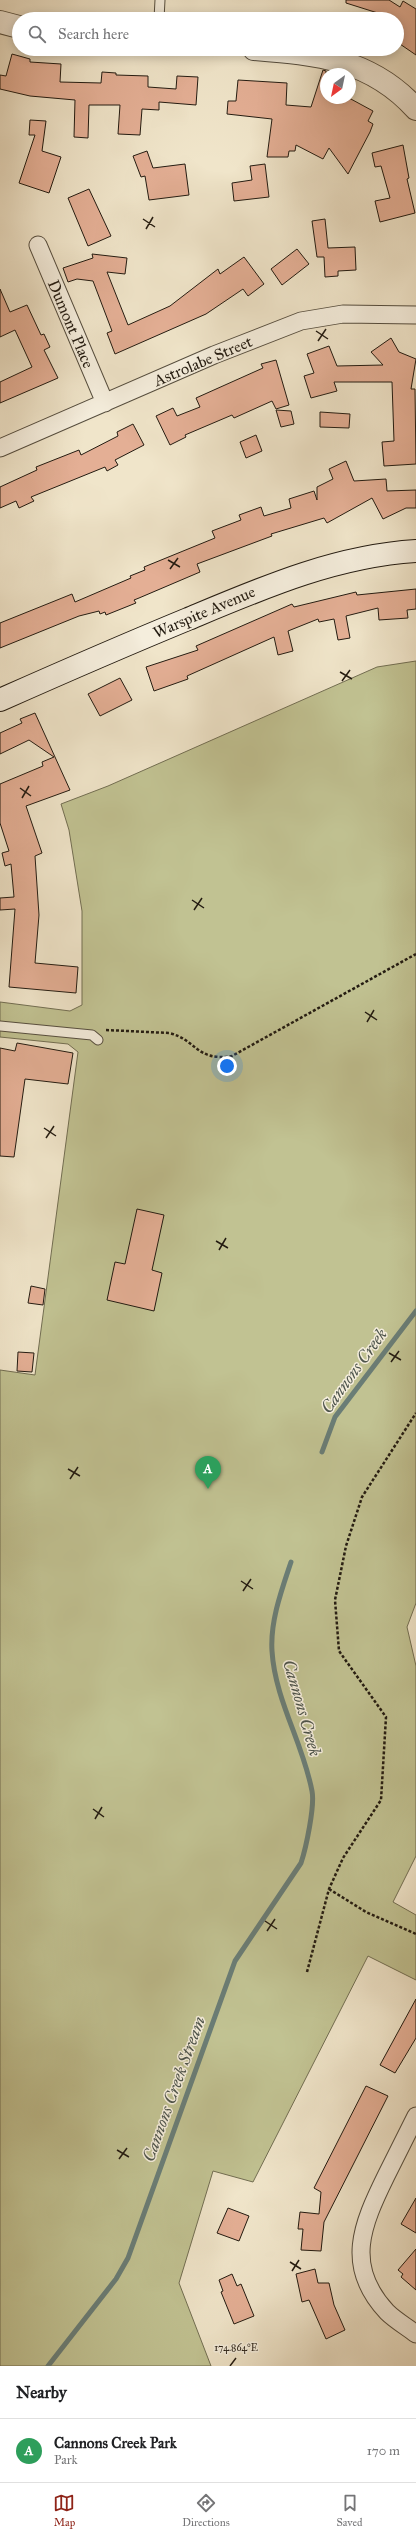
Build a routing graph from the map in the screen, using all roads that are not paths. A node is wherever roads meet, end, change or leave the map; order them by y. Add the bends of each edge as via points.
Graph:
1 (160, 0) edge
2 (159, 12) edge
3 (0, 22) edge
4 (12, 25) edge
5 (318, 56) edge
6 (416, 109) edge
7 (38, 245) dead end
8 (416, 315) edge
9 (105, 403) junction
10 (0, 448) edge
11 (416, 551) edge
12 (0, 700) edge
13 (0, 1026) edge
14 (98, 1040) road end
15 (416, 2116) edge
16 (416, 2334) edge

1 - 2 lane
3 - 4 main road
5 - 6 main road via 351,64 391,86
7 - 9 street, Dumont Place
8 - 9 street, Astrolabe Street via 343,314 301,320
9 - 10 street, Astrolabe Street
11 - 12 main road, Warspite Avenue via 371,557 321,568 269,585
13 - 14 lane via 92,1035
15 - 16 street via 369,2211 362,2233 361,2260 369,2284 387,2312

